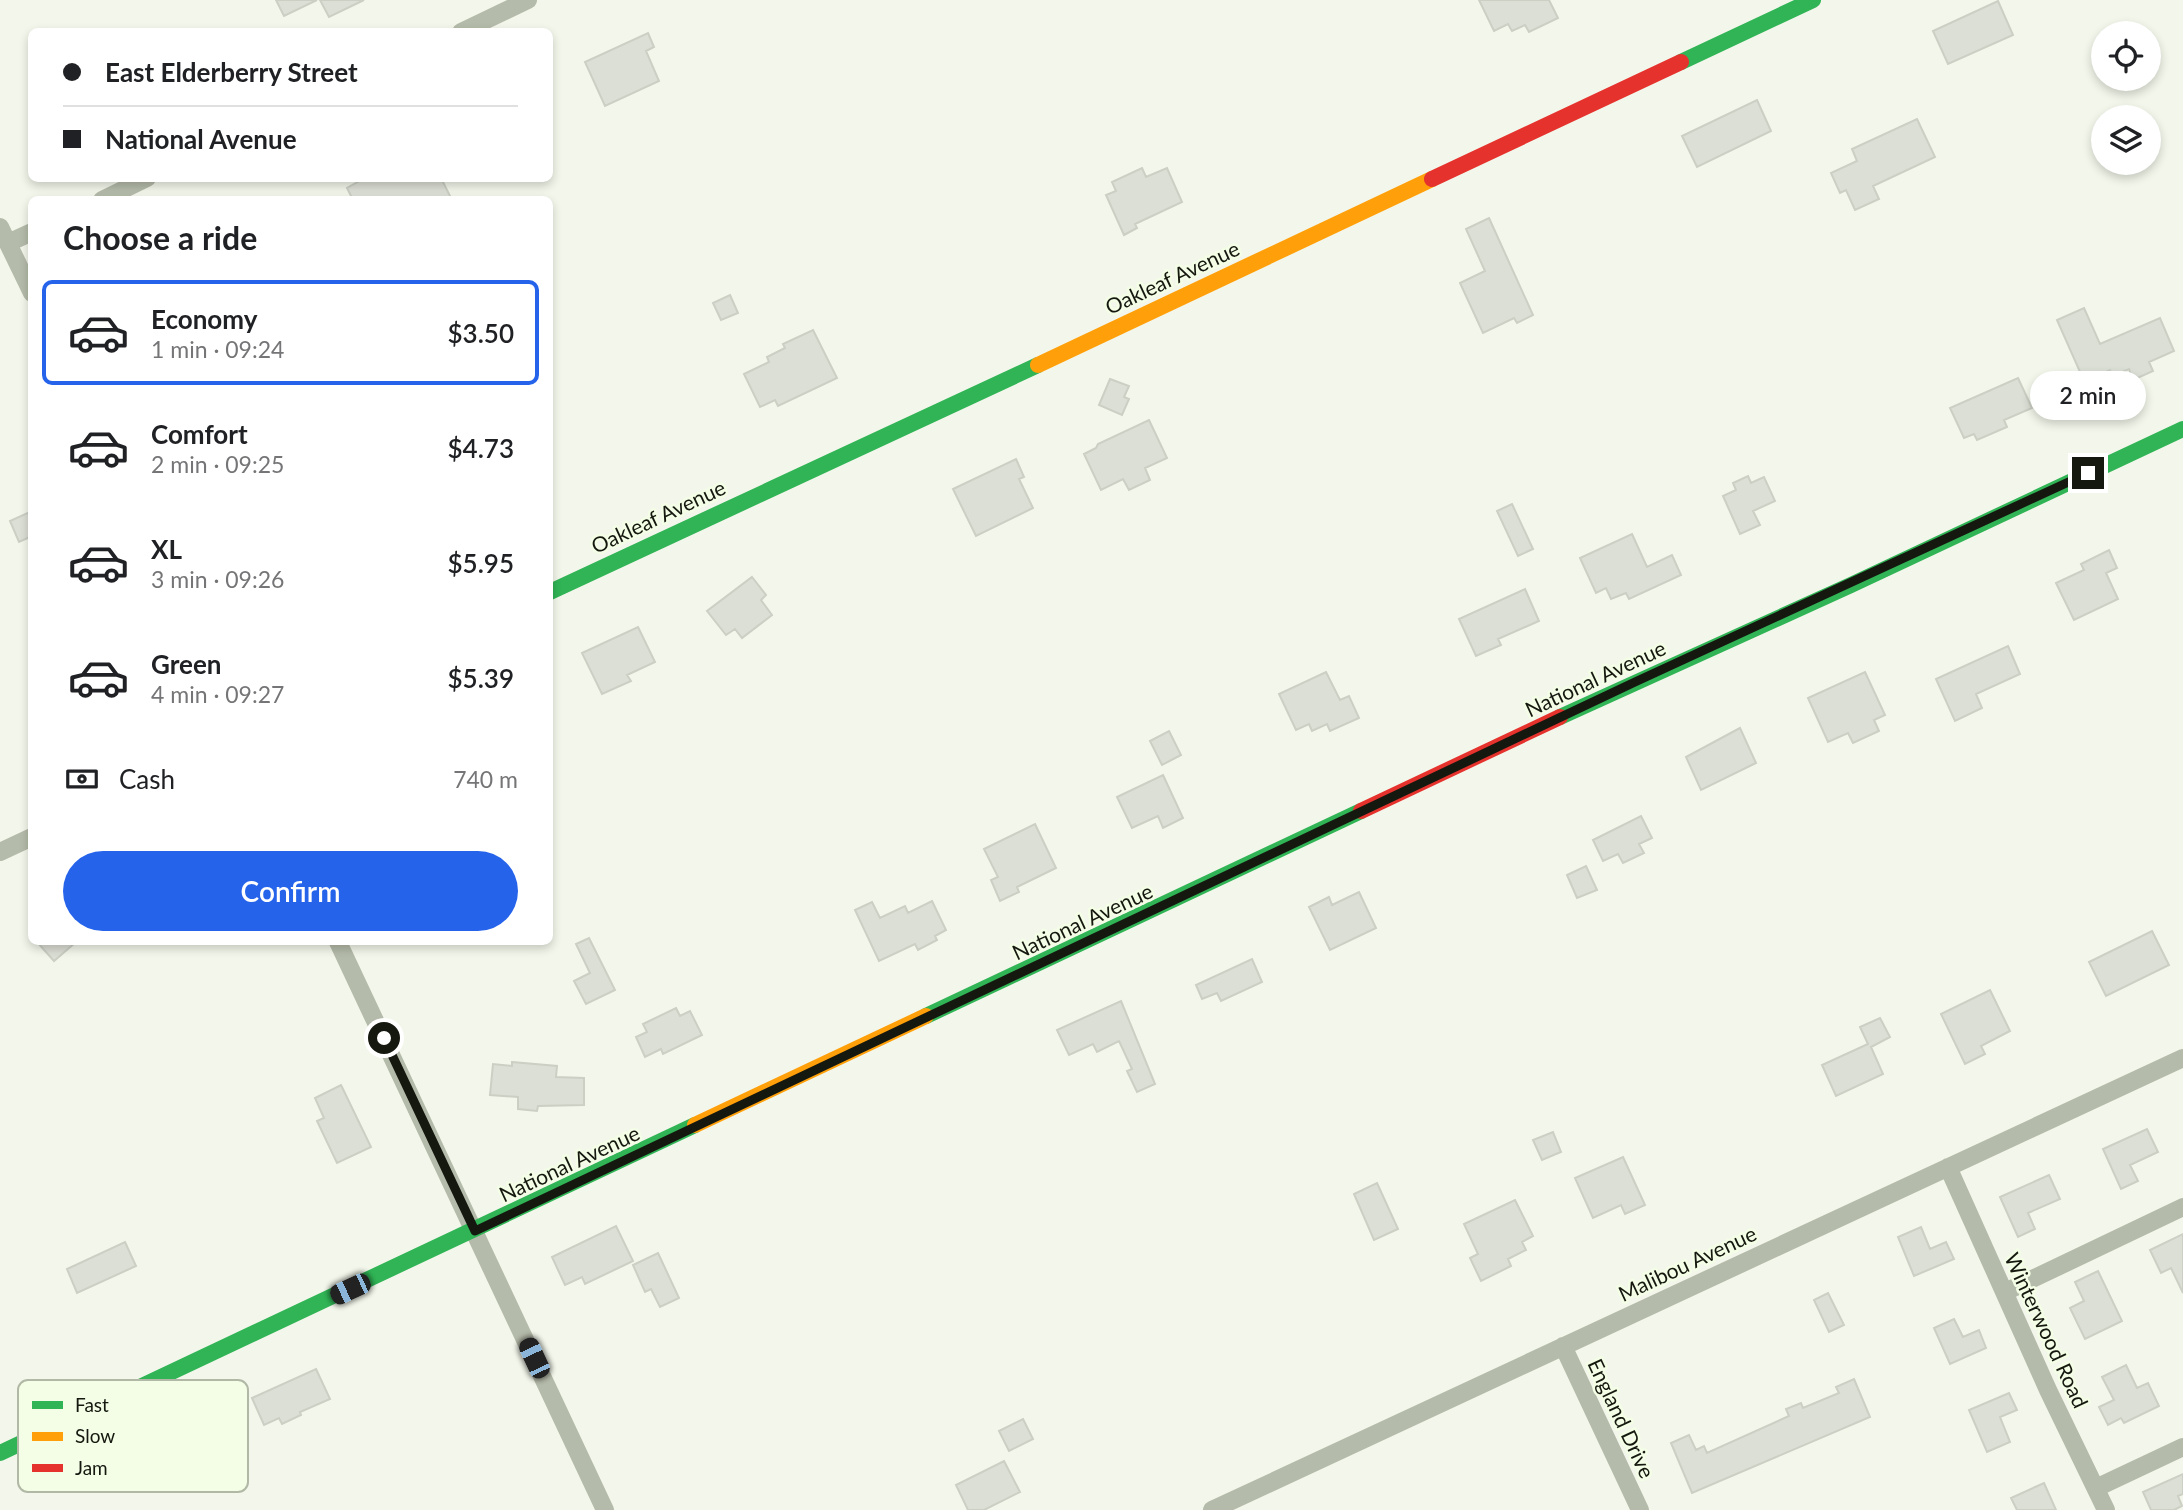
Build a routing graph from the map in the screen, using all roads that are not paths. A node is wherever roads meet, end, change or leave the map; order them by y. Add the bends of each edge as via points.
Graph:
1 (528, 0) edge
2 (1813, 0) edge
3 (469, 28) edge
4 (138, 182) edge
5 (110, 196) edge
6 (0, 227) edge
7 (28, 234) edge
8 (8, 243) junction
9 (28, 285) edge
10 (2183, 429) edge
11 (553, 591) edge
12 (28, 839) edge
13 (0, 852) edge
14 (339, 945) edge
15 (2183, 1058) edge
16 (1948, 1167) junction
17 (2183, 1207) edge
18 (475, 1231) junction
19 (2005, 1292) junction
20 (1563, 1346) junction
21 (156, 1380) edge
22 (18, 1445) edge
23 (2183, 1447) edge
24 (0, 1453) edge
25 (2096, 1488) junction
26 (605, 1510) edge
27 (1212, 1510) edge
28 (1640, 1510) edge
29 (2106, 1510) edge

1 - 3 street
2 - 11 street, Oakleaf Avenue
4 - 5 street
6 - 8 street
7 - 8 street
8 - 9 street
10 - 18 street, National Avenue via 1635,682
12 - 13 street
14 - 18 street
15 - 16 street, Malibou Avenue
16 - 19 street, Winterwood Road
16 - 20 street, Malibou Avenue
17 - 19 street
18 - 21 street, National Avenue
18 - 26 street
19 - 25 street, Winterwood Road
20 - 27 street, Malibou Avenue
20 - 28 street, England Drive
22 - 24 street, National Avenue
23 - 25 street
25 - 29 street, Winterwood Road

